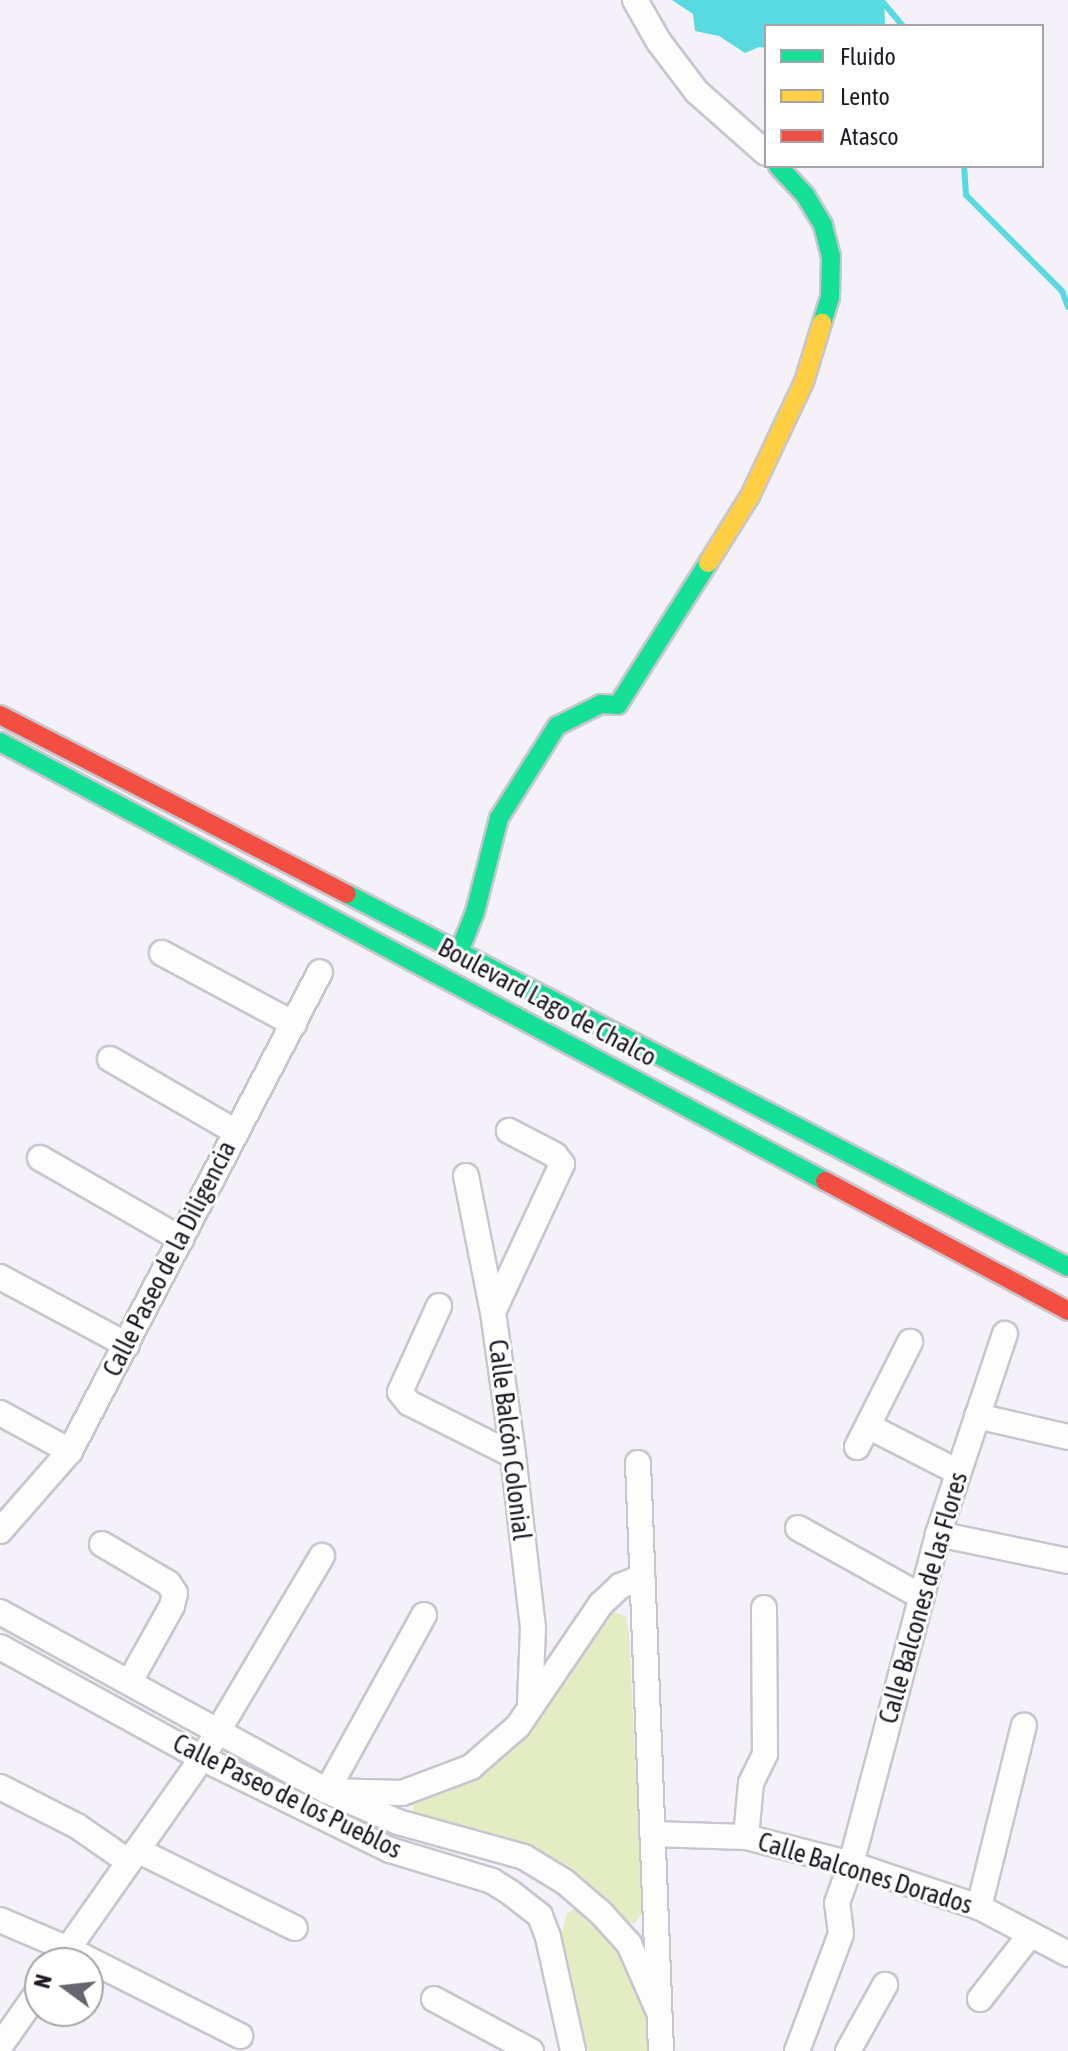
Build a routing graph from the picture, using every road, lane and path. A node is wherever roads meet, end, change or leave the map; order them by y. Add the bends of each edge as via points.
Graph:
1 (635, 0) edge
2 (764, 151) edge
3 (780, 168) edge
4 (0, 715) edge
5 (0, 742) edge
6 (459, 952) junction
7 (162, 953) dead end
8 (320, 972) dead end
9 (294, 1024) junction
10 (110, 1059) dead end
11 (509, 1131) dead end
12 (236, 1132) junction
13 (40, 1158) dead end
14 (466, 1176) dead end
15 (181, 1239) junction
16 (1068, 1267) edge
17 (0, 1277) edge
18 (439, 1306) dead end
19 (1068, 1311) edge
20 (493, 1312) junction
21 (1005, 1334) dead end
22 (910, 1342) dead end
23 (127, 1345) junction
24 (0, 1413) edge
25 (977, 1416) junction
26 (1068, 1437) edge
27 (70, 1451) junction
28 (513, 1455) junction
29 (638, 1463) dead end
30 (958, 1472) junction
31 (5, 1518) edge
32 (798, 1528) dead end
33 (938, 1534) junction
34 (102, 1544) dead end
35 (322, 1556) dead end
36 (1068, 1561) edge
37 (642, 1577) junction
38 (922, 1597) junction
39 (764, 1608) dead end
40 (0, 1612) edge
41 (424, 1615) dead end
42 (0, 1647) edge
43 (130, 1681) junction
44 (530, 1706) junction
45 (1024, 1725) dead end
46 (218, 1734) junction
47 (202, 1758) junction
48 (0, 1787) edge
49 (327, 1791) junction
50 (402, 1793) junction
51 (398, 1822) junction
52 (652, 1834) junction
53 (746, 1837) junction
54 (390, 1850) junction
55 (133, 1856) junction
56 (851, 1864) junction
57 (565, 1882) junction
58 (979, 1907) junction
59 (540, 1916) junction
60 (0, 1920) edge
61 (295, 1928) dead end
62 (1030, 1935) junction
63 (47, 1947) edge
64 (69, 1947) edge
65 (1068, 1954) edge
66 (104, 1975) edge
67 (885, 1985) dead end
68 (434, 1999) dead end
69 (980, 1999) dead end
70 (659, 2012) junction
71 (24, 2019) edge
72 (240, 2036) dead end
73 (10, 2046) edge
74 (531, 2051) edge
75 (573, 2051) edge
76 (661, 2051) edge
77 (797, 2051) edge
78 (848, 2051) edge

1 - 2 street via 697,92
3 - 6 street via 817,215 831,256 830,297 804,382 750,496 618,705 601,704 557,726 499,818
4 - 6 street
5 - 19 street, Boulevard Lago de Chalco
6 - 16 street
7 - 9 street
8 - 9 street, Calle Paseo de la Diligencia
9 - 12 street, Calle Paseo de la Diligencia
10 - 12 street
11 - 20 street via 562,1164
12 - 15 street, Calle Paseo de la Diligencia
13 - 15 street
14 - 20 street, Calle Balcón Colonial
15 - 23 street, Calle Paseo de la Diligencia
17 - 23 street
18 - 28 street via 400,1392 409,1403
20 - 28 street, Calle Balcón Colonial
21 - 25 street, Calle Balcones de las Flores
22 - 30 street via 862,1437
23 - 27 street, Calle Paseo de la Diligencia
24 - 27 street
25 - 26 street
25 - 30 street, Calle Balcones de las Flores
27 - 31 street, Calle Paseo de la Diligencia
28 - 44 street, Calle Balcón Colonial via 533,1628
29 - 37 street
30 - 33 street, Calle Balcones de las Flores
32 - 38 street
33 - 36 street
33 - 38 street, Calle Balcones de las Flores
34 - 43 street via 168,1583 175,1593
35 - 46 street
37 - 44 street via 620,1586 601,1604
37 - 52 street
38 - 56 street, Calle Balcones de las Flores
39 - 53 street via 765,1754 751,1783
40 - 43 street, Calle Paseo de los Pueblos
41 - 49 street
42 - 47 street, Calle Paseo de los Pueblos
43 - 46 street, Calle Paseo de los Pueblos
44 - 50 street via 518,1726 471,1767
45 - 58 street
46 - 47 street
46 - 49 street, Calle Paseo de los Pueblos
47 - 54 street, Calle Paseo de los Pueblos
47 - 55 street
48 - 55 street
49 - 50 street
49 - 51 street, Calle Paseo de los Pueblos
50 - 51 street
51 - 54 street
51 - 57 street, Calle Paseo de los Pueblos via 524,1857
52 - 53 street, Calle Balcones Dorados
52 - 70 street
53 - 56 street, Calle Balcones Dorados
54 - 59 street, Calle Paseo de los Pueblos via 492,1881
55 - 61 street
55 - 64 street
56 - 58 street, Calle Balcones Dorados
56 - 77 street, Calle Balcones de las Flores via 837,1903 841,1934
57 - 59 street
57 - 70 street, Calle Paseo de los Pueblos via 629,1944
58 - 62 street, Calle Balcones Dorados
59 - 75 street
60 - 63 street
62 - 65 street, Calle Balcones Dorados
62 - 69 street
66 - 72 street
67 - 78 street
68 - 74 street
70 - 76 street
71 - 73 street

